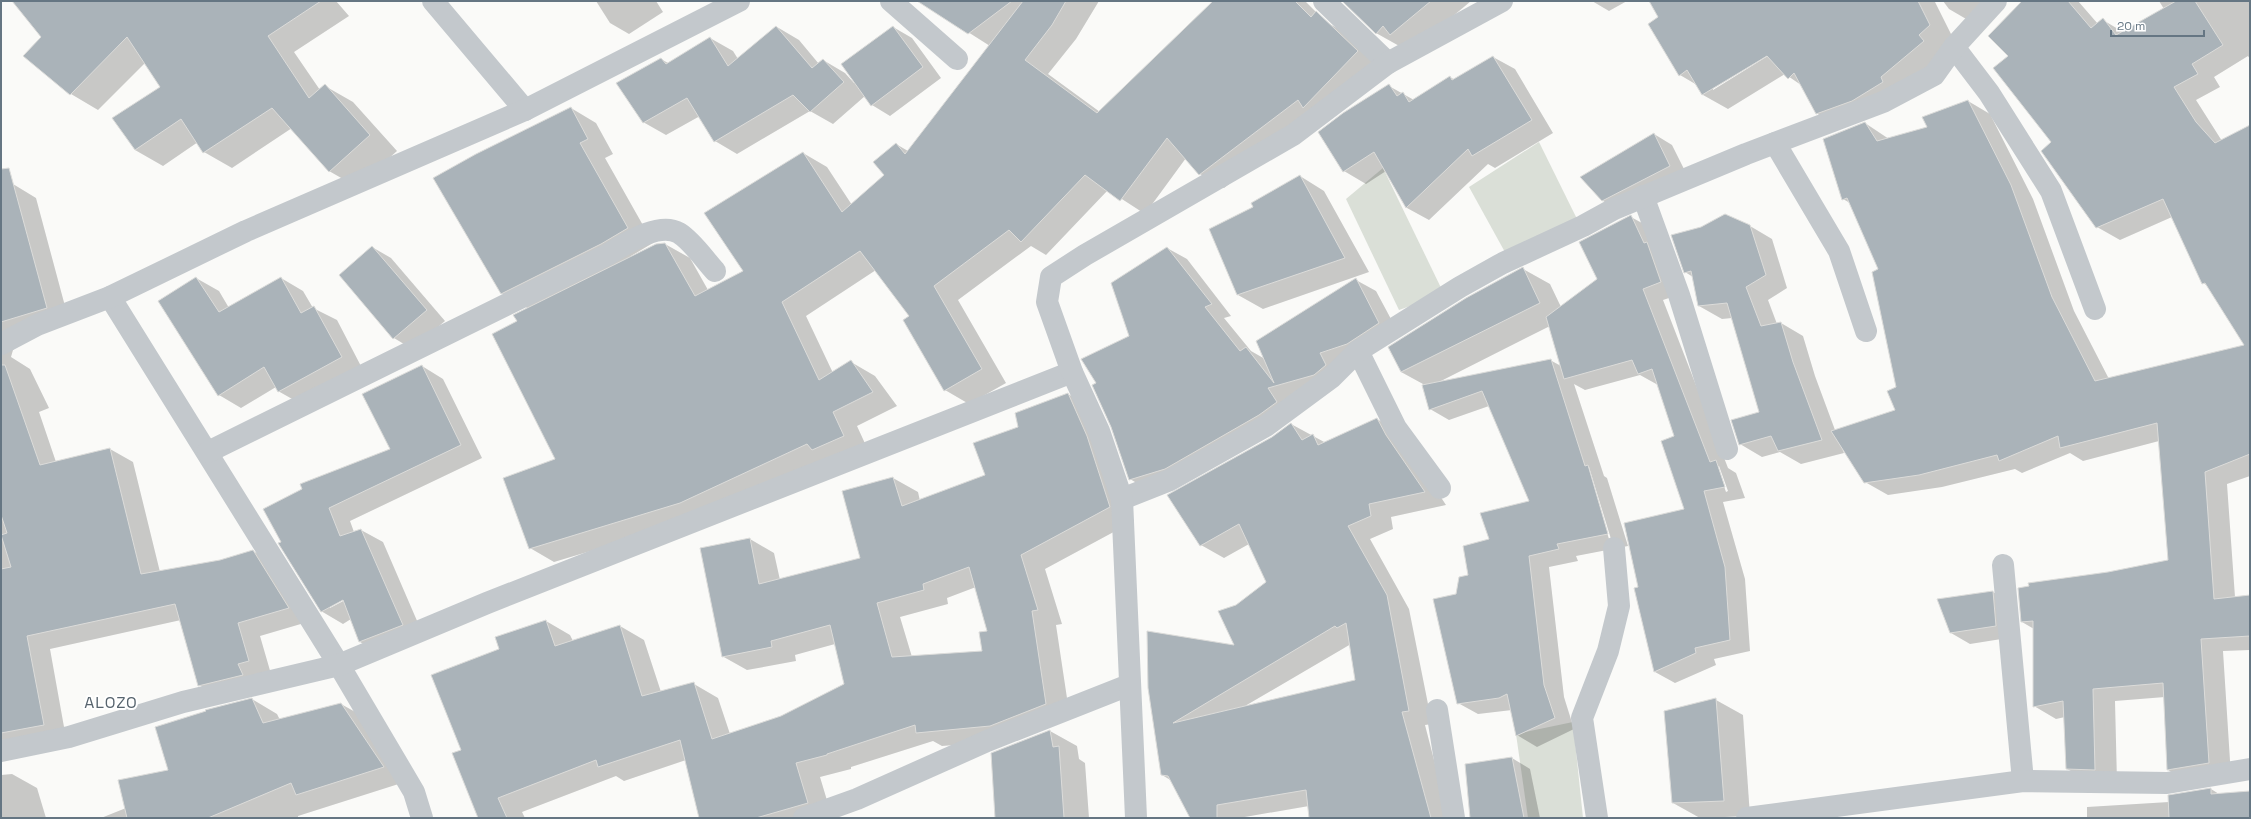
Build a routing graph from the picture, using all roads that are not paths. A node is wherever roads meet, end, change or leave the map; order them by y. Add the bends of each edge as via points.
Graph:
1 (434, 1) edge
2 (739, 1) edge
3 (891, 1) edge
4 (1324, 1) edge
5 (1502, 1) edge
6 (1996, 1) edge
7 (1954, 47) junction
8 (957, 59) dead end
9 (1388, 63) junction
10 (525, 110) junction
11 (1775, 143) junction
12 (1643, 196) junction
13 (715, 271) dead end
14 (110, 297) junction
15 (2095, 309) dead end
16 (1866, 331) dead end
17 (1, 344) edge
18 (1358, 351) junction
19 (1072, 372) junction
20 (1727, 449) dead end
21 (208, 452) junction
22 (1440, 488) dead end
23 (1122, 499) junction
24 (1614, 548) dead end
25 (2003, 565) dead end
26 (339, 666) junction
27 (1130, 685) junction
28 (1437, 710) dead end
29 (1, 751) edge
30 (2250, 769) edge
31 (2023, 781) junction
32 (422, 818) edge
33 (804, 818) edge
34 (1136, 818) edge
35 (1454, 818) edge
36 (1597, 818) edge
37 (1747, 818) edge

1 - 10 street
2 - 10 street
3 - 8 street
4 - 9 street
5 - 9 street
6 - 7 street
7 - 11 street via 1934,75 1883,102
7 - 15 street via 1989,93 2051,191
9 - 19 street via 1292,135 1051,277 1047,302
10 - 14 street via 246,231
11 - 12 street
11 - 16 street via 1839,251
12 - 18 street via 1503,263
12 - 20 street via 1679,296
13 - 21 street via 678,232 664,229 642,235 607,255
14 - 17 street via 37,325
14 - 21 street
18 - 22 street via 1396,428
18 - 23 street via 1331,378 1266,426 1170,480
19 - 23 street via 1099,431
19 - 26 street via 487,602
21 - 26 street
23 - 27 street
24 - 36 street via 1619,606 1608,650 1582,718
25 - 31 street
26 - 29 street via 183,702 69,737
26 - 32 street via 414,792
27 - 33 street via 987,741 857,799
27 - 34 street
28 - 35 street
30 - 31 street via 2167,783
31 - 37 street

